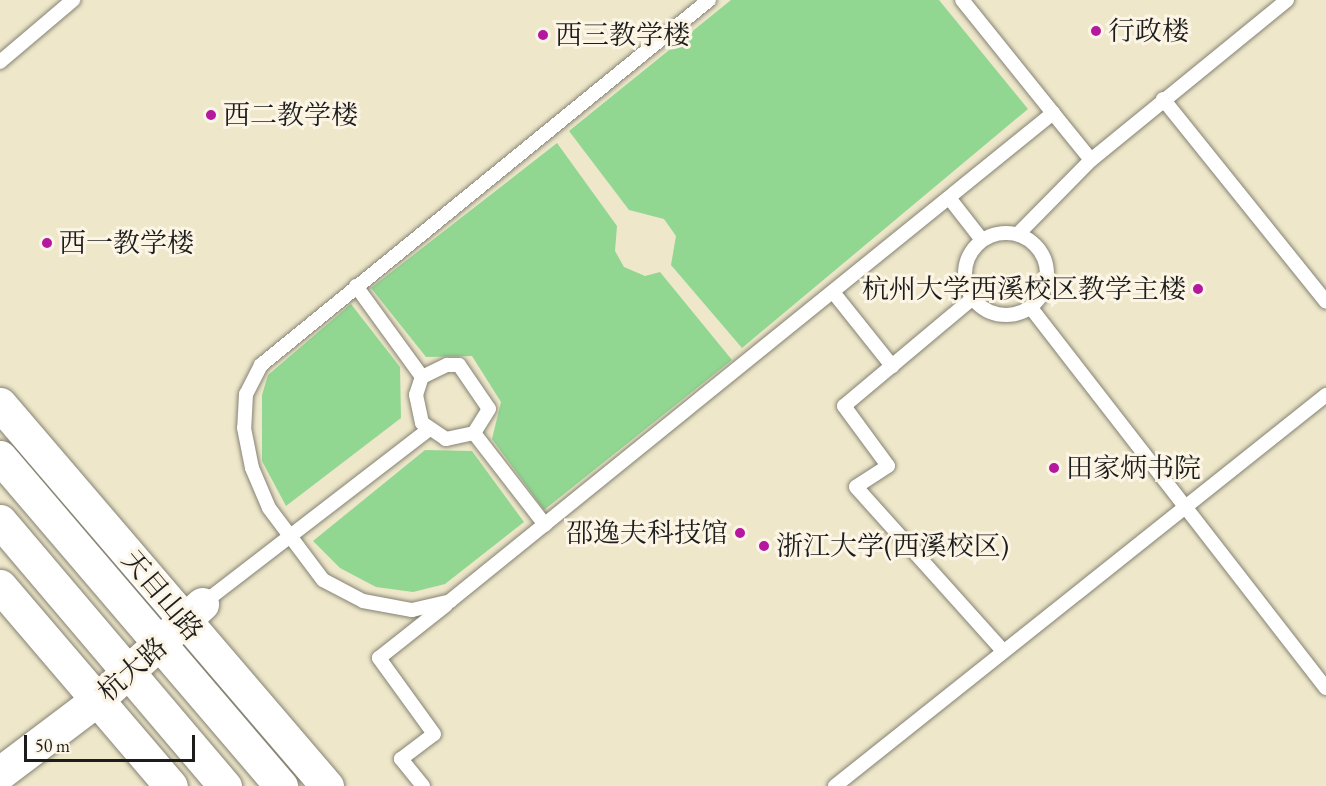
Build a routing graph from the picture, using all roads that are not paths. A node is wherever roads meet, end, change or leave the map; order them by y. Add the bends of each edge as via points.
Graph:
1 (73, 0) edge
2 (709, 0) edge
3 (962, 0) edge
4 (1287, 0) edge
5 (0, 62) edge
6 (1163, 99) junction
7 (1053, 113) junction
8 (1091, 160) junction
9 (950, 199) junction
10 (1018, 234) junction
11 (982, 240) junction
12 (356, 285) junction
13 (833, 292) junction
14 (973, 298) junction
15 (1326, 302) edge
16 (1031, 308) junction
17 (892, 366) junction
18 (422, 377) junction
19 (1326, 395) edge
20 (0, 404) edge
21 (428, 430) junction
22 (474, 433) junction
23 (0, 457) edge
24 (1185, 509) junction
25 (0, 521) edge
26 (545, 525) junction
27 (289, 535) junction
28 (0, 586) edge
29 (450, 602) junction
30 (194, 613) junction
31 (160, 645) junction
32 (1002, 650) junction
33 (129, 673) junction
34 (1326, 688) edge
35 (98, 699) junction
36 (0, 773) edge
37 (171, 786) edge
38 (225, 786) edge
39 (281, 786) edge
40 (327, 786) edge
41 (423, 786) edge
42 (835, 786) edge

1 - 5 lane
2 - 12 lane
3 - 7 lane
4 - 6 lane
6 - 8 lane
6 - 15 lane
7 - 8 lane
7 - 9 lane
8 - 10 lane
9 - 11 lane
9 - 13 lane
10 - 11 lane via 993,234
10 - 16 lane via 1039,248 1048,274 1046,287
11 - 14 lane via 967,261 965,274
12 - 18 lane
12 - 27 lane via 261,365 246,394 244,428 252,468 269,508
13 - 17 lane
13 - 26 lane
14 - 16 lane via 993,314 1019,314
14 - 17 lane
16 - 24 lane
17 - 32 lane via 844,406 888,466 856,487
18 - 21 lane via 416,395 422,423
18 - 22 lane via 447,365 459,365 489,409
19 - 24 lane
20 - 30 main road, 天目山路
21 - 22 lane via 446,439
21 - 27 lane
22 - 26 lane
23 - 31 main road, 天目山路
24 - 32 lane
24 - 34 lane
25 - 33 main road
26 - 29 lane
27 - 29 lane via 323,580 363,601 412,610
27 - 30 lane
28 - 35 main road
29 - 41 lane via 379,658 434,734 401,759
30 - 31 main road, 杭大路
30 - 40 main road, 天目山路
31 - 33 main road, 杭大路
31 - 39 main road, 天目山路
32 - 42 lane
33 - 35 main road, 杭大路
33 - 38 main road
35 - 36 main road, 杭大路
35 - 37 main road

